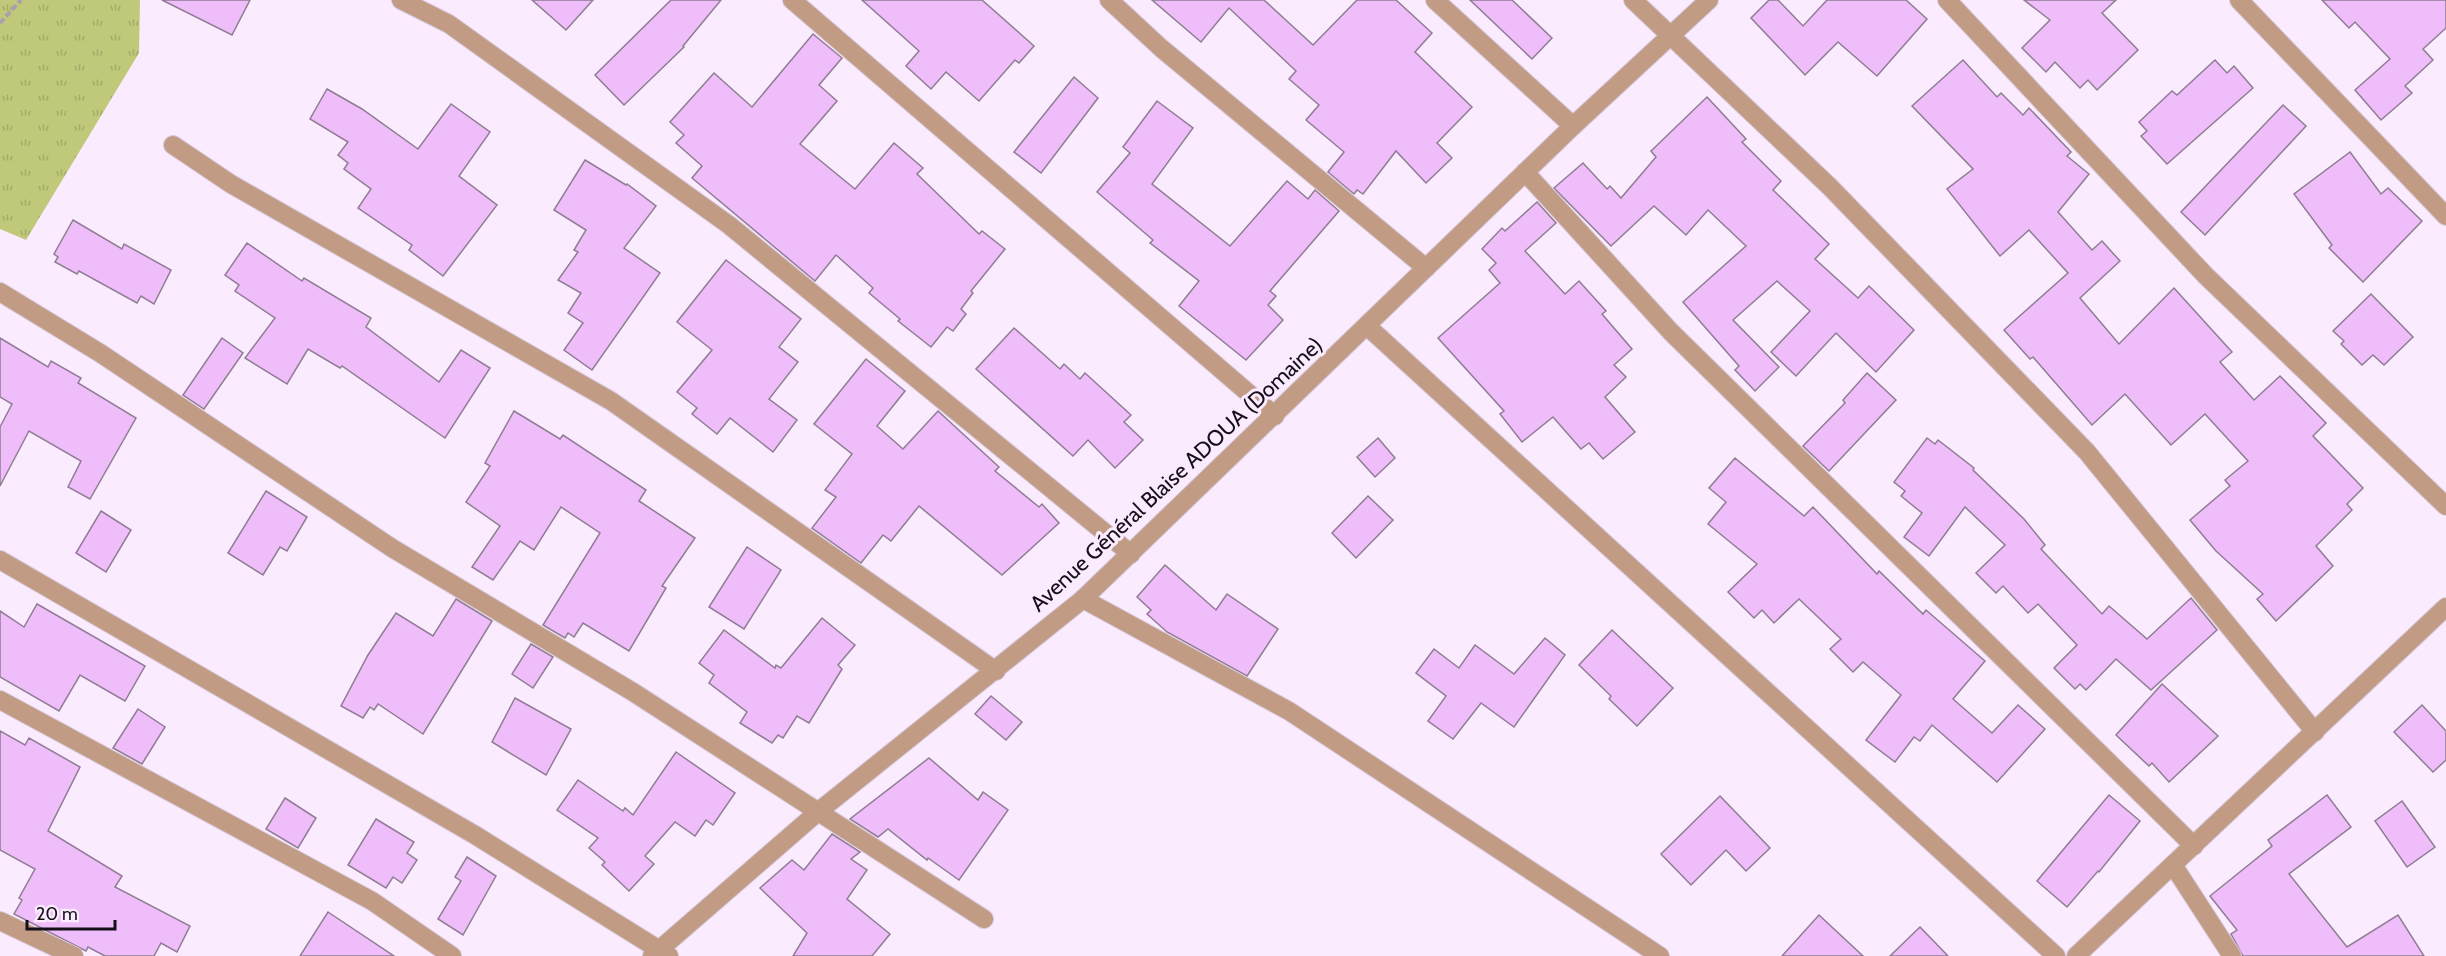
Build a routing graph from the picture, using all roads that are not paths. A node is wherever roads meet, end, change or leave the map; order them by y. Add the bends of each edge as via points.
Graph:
1 (401, 0) edge
2 (792, 0) edge
3 (1109, 0) edge
4 (1435, 0) edge
5 (1633, 0) edge
6 (1709, 0) edge
7 (1947, 0) edge
8 (2239, 0) edge
9 (1669, 35) junction
10 (1573, 126) junction
11 (173, 145) dead end
12 (1524, 172) junction
13 (2446, 216) edge
14 (1426, 268) junction
15 (0, 292) edge
16 (1367, 326) junction
17 (1275, 416) junction
18 (2446, 506) edge
19 (1131, 554) junction
20 (0, 560) edge
21 (1083, 599) junction
22 (2446, 608) edge
23 (996, 671) junction
24 (0, 700) edge
25 (2314, 732) junction
26 (819, 811) junction
27 (2194, 846) junction
28 (2173, 866) junction
29 (984, 918) dead end
30 (0, 921) edge
31 (660, 954) edge
32 (74, 956) edge
33 (452, 956) edge
34 (1660, 956) edge
35 (2056, 956) edge
36 (2076, 956) edge
37 (2232, 956) edge

1 - 19 street via 449,24 729,225
2 - 17 street
3 - 14 street via 1161,48
4 - 10 street
5 - 9 street
6 - 9 street, Avenue Général Blaise ADOUA (Domaine)
7 - 18 street via 2206,276
8 - 13 street
9 - 10 street, Avenue Général Blaise ADOUA (Domaine)
9 - 25 street via 1830,187 2086,452
10 - 12 street, Avenue Général Blaise ADOUA (Domaine)
11 - 23 street via 231,184 611,401
12 - 14 street, Avenue Général Blaise ADOUA (Domaine)
12 - 27 street via 1671,332
14 - 16 street, Avenue Général Blaise ADOUA (Domaine)
15 - 26 street via 100,353 392,548 633,692
16 - 17 street, Avenue Général Blaise ADOUA (Domaine)
16 - 35 street
17 - 19 street, Avenue Général Blaise ADOUA (Domaine)
19 - 21 street, Avenue Général Blaise ADOUA (Domaine)
20 - 31 street via 475,835
21 - 23 street, Avenue Général Blaise ADOUA (Domaine)
21 - 34 street via 1289,711
22 - 25 street
23 - 26 street, Avenue Général Blaise ADOUA (Domaine)
24 - 33 street via 372,901
25 - 27 street
26 - 29 street
26 - 31 street, Avenue Général Blaise ADOUA (Domaine)
27 - 28 street
28 - 36 street
28 - 37 street
30 - 32 street

